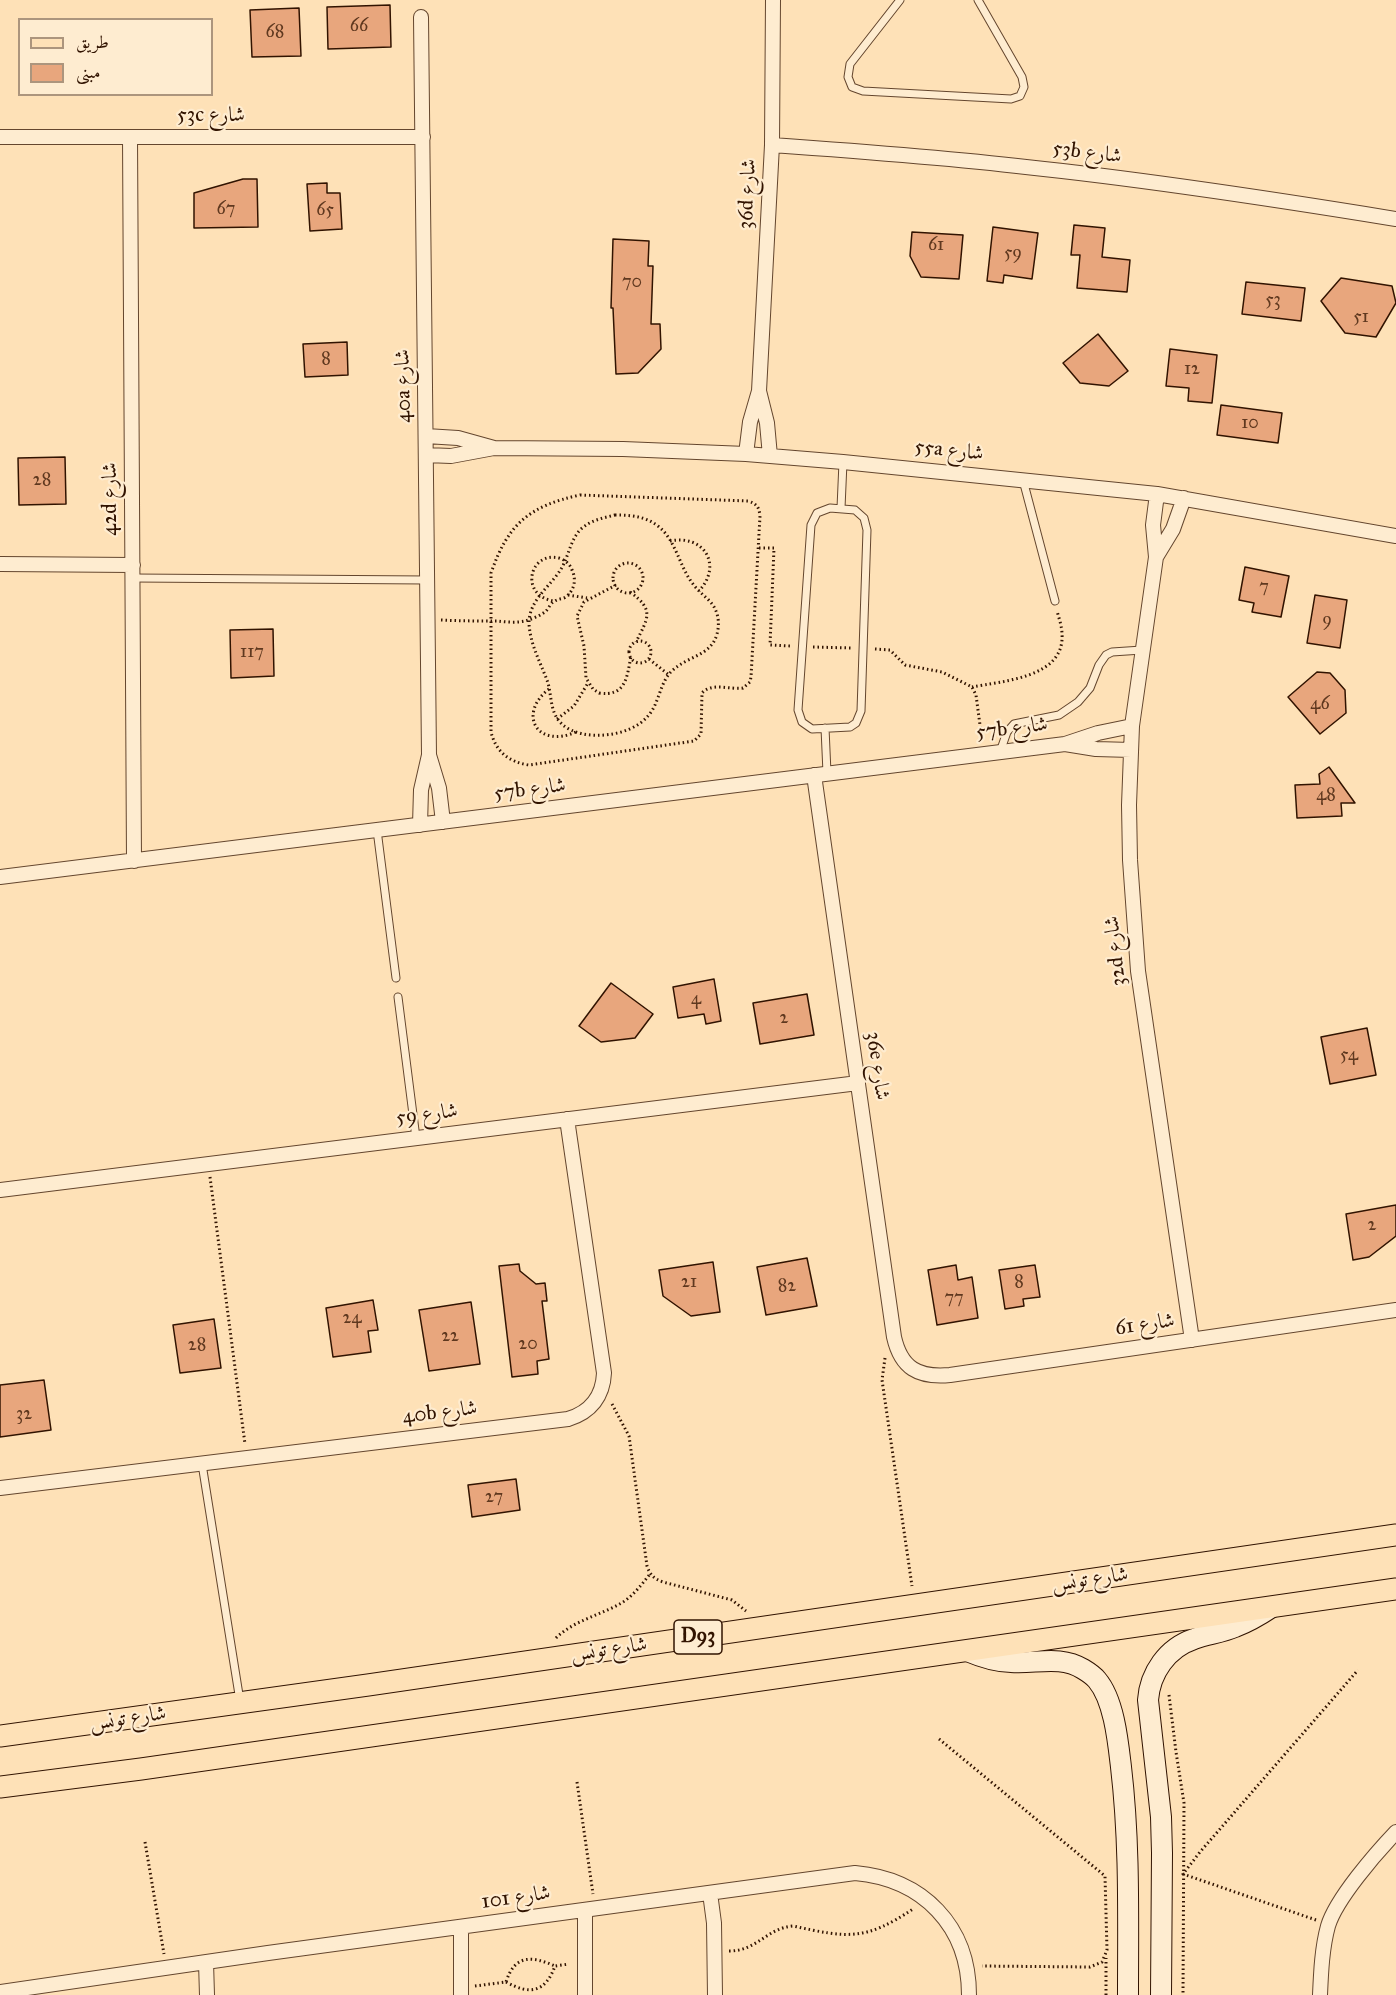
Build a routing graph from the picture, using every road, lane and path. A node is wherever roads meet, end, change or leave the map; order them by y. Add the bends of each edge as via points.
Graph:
1 (773, 0) edge
2 (900, 0) edge
3 (978, 0) edge
4 (422, 17) dead end
5 (0, 137) edge
6 (130, 137) junction
7 (423, 137) junction
8 (772, 144) junction
9 (1396, 219) edge
10 (759, 391) junction
11 (426, 436) junction
12 (494, 448) junction
13 (746, 454) junction
14 (426, 455) junction
15 (770, 456) junction
16 (843, 462) junction
17 (1023, 480) junction
18 (1157, 494) junction
19 (1184, 498) junction
20 (841, 508) junction
21 (1396, 536) edge
22 (670, 541) junction
23 (1156, 557) junction
24 (565, 561) junction
25 (0, 564) edge
26 (133, 571) junction
27 (427, 580) junction
28 (616, 585) junction
29 (699, 591) junction
30 (630, 592) junction
31 (568, 595) junction
32 (539, 596) junction
33 (589, 598) junction
34 (554, 601) junction
35 (1055, 601) joint
36 (428, 620) junction
37 (529, 620) junction
38 (491, 621) junction
39 (636, 642) junction
40 (1142, 650) junction
41 (631, 656) junction
42 (649, 659) junction
43 (669, 675) junction
44 (588, 683) junction
45 (972, 687) dead end
46 (549, 689) junction
47 (557, 719) junction
48 (1132, 726) junction
49 (825, 728) junction
50 (576, 731) junction
51 (1065, 744) junction
52 (1131, 750) junction
53 (1000, 752) junction
54 (429, 755) junction
55 (820, 774) junction
56 (443, 822) junction
57 (420, 825) junction
58 (377, 830) junction
59 (135, 861) junction
60 (0, 877) edge
61 (396, 978) dead end
62 (398, 997) dead end
63 (858, 1083) junction
64 (567, 1119) junction
65 (416, 1138) junction
66 (208, 1164) junction
67 (0, 1190) edge
68 (1396, 1310) edge
69 (894, 1337) junction
70 (1192, 1340) junction
71 (904, 1362) joint
72 (601, 1391) junction
73 (247, 1458) junction
74 (202, 1464) junction
75 (0, 1488) edge
76 (1396, 1535) edge
77 (650, 1574) junction
78 (1396, 1589) edge
79 (915, 1606) junction
80 (1272, 1607) junction
81 (753, 1629) junction
82 (967, 1652) junction
83 (541, 1660) junction
84 (1358, 1670) dead end
85 (1170, 1690) dead end
86 (240, 1703) junction
87 (0, 1736) edge
88 (939, 1739) dead end
89 (577, 1782) dead end
90 (0, 1787) edge
91 (1396, 1832) edge
92 (145, 1842) dead end
93 (1183, 1874) junction
94 (710, 1893) junction
95 (927, 1900) junction
96 (590, 1909) junction
97 (1329, 1924) junction
98 (461, 1927) junction
99 (715, 1951) junction
100 (1106, 1956) junction
101 (585, 1961) junction
102 (206, 1962) junction
103 (965, 1965) junction
104 (555, 1966) junction
105 (166, 1968) junction
106 (506, 1982) junction
107 (461, 1991) edge
108 (0, 1992) edge
109 (207, 1995) edge
110 (585, 1995) edge
111 (715, 1995) edge
112 (969, 1995) edge
113 (1106, 1995) edge
114 (1128, 1995) edge
115 (1161, 1995) edge
116 (1183, 1995) edge
117 (1320, 1995) edge

1 - 8 street, 36d شارع
2 - 3 lane via 850,64 848,77 852,87 863,91 1011,99 1020,96 1024,87 1022,77
4 - 7 street, 40a شارع
5 - 6 street, 53c شارع
6 - 7 street, 53c شارع
6 - 26 street, 42d شارع
7 - 11 street, 40a شارع
8 - 9 street, 53b شارع via 1026,167
8 - 10 street, 36d شارع
10 - 13 street, 36d شارع
10 - 15 street, 36d شارع
11 - 12 street, 55a شارع via 458,438
11 - 14 street, 40a شارع
12 - 13 street, 55a شارع
12 - 14 street, 55a شارع
13 - 15 street, 55a شارع
14 - 27 street, 40a شارع
15 - 16 street, 55a شارع
16 - 17 street, 55a شارع
16 - 20 lane
17 - 18 street, 55a شارع
17 - 35 lane
18 - 19 street, 55a شارع
18 - 23 street, 32d شارع via 1153,525
19 - 21 street, 55a شارع
19 - 23 street, 32d شارع via 1173,529
20 - 49 lane via 817,513 811,525 798,710 807,726
20 - 49 lane via 860,514 867,530 861,711 860,718 850,727
22 - 24 path via 650,521 615,515 580,530
22 - 29 path
22 - 29 path via 697,544 709,558 709,576
23 - 40 street, 32d شارع
24 - 31 path via 574,573 573,589
24 - 32 path
24 - 32 path via 551,558 533,569 531,584
25 - 26 street
26 - 27 lane
26 - 59 street, 42d شارع
27 - 36 street, 40a شارع
28 - 30 path
28 - 30 path via 617,569 627,563 638,566 643,582
28 - 33 path
29 - 43 path via 716,609 718,633 704,653
30 - 39 path via 643,601 648,612
31 - 33 path
31 - 34 path
32 - 34 path
32 - 37 path
33 - 44 path via 578,616
34 - 37 path
35 - 45 path via 1063,634 1060,650 1051,663 1028,675
36 - 38 path
36 - 54 street, 40a شارع
37 - 38 path
37 - 46 path via 533,647
38 - 38 path via 491,732 494,743 508,759 529,765 694,741 700,734 704,690 738,689 750,682 759,509 748,501 580,495 555,500 513,528 499,549 491,573
39 - 41 path
39 - 42 path via 650,647
40 - 48 street, 32d شارع
40 - 53 lane via 1106,655 1090,688 1078,702 1059,715 1014,724
41 - 42 path via 639,662
41 - 44 path via 625,683 614,693 599,693
42 - 43 path
43 - 50 path via 654,708 640,724 609,735
44 - 47 path via 574,706
46 - 47 path
46 - 50 path via 536,704 534,723 548,736
47 - 50 path
48 - 51 street, 57b شارع
48 - 52 street, 32d شارع
49 - 55 lane
51 - 52 street, 57b شارع
51 - 53 street, 57b شارع
52 - 70 street, 32d شارع via 1130,860 1138,971
53 - 55 street, 57b شارع
54 - 56 street, 40a شارع via 439,788
54 - 57 street, 40a شارع via 421,790
55 - 56 street, 57b شارع
55 - 63 street, 36e شارع
56 - 57 street, 57b شارع
57 - 58 street, 57b شارع
58 - 59 street, 57b شارع
58 - 61 lane
59 - 60 street, 57b شارع
62 - 65 lane
63 - 64 street, شارع 59
63 - 69 street, 36e شارع
64 - 65 street, شارع 59
64 - 72 street via 604,1373
65 - 66 street, شارع 59
66 - 67 street, شارع 59
66 - 73 path
68 - 70 street, شارع 61
69 - 71 street, 36e شارع
69 - 79 path via 885,1358 882,1380
70 - 71 street, شارع 61 via 940,1376 920,1373
72 - 73 street, 40b شارع via 592,1406 568,1419
72 - 77 path via 629,1436
73 - 74 street, 40b شارع
74 - 75 street, 40b شارع
74 - 86 lane
76 - 79 main road, شارع تونس / D93
77 - 81 path via 663,1582 732,1600 746,1611
77 - 83 path via 624,1601 560,1634
78 - 80 main road
79 - 81 main road, شارع تونس / D93
80 - 82 main road
80 - 115 street via 1236,1627 1183,1644 1161,1664 1149,1688 1161,1817
81 - 83 main road, شارع تونس / D93
82 - 90 main road
82 - 114 street via 1010,1662 1071,1663 1098,1680 1105,1693 1116,1731 1126,1814
83 - 86 main road, شارع تونس / D93
84 - 93 path
85 - 93 path via 1184,1803
86 - 87 main road, شارع تونس / D93
88 - 100 path via 1105,1876
89 - 96 path
91 - 97 street via 1349,1889
92 - 105 path
93 - 97 path
93 - 116 path
94 - 95 street, شارع 101 via 855,1873 900,1883
94 - 96 street, شارع 101
94 - 99 street
95 - 99 path via 890,1924 856,1935 831,1935 793,1926 771,1933 742,1951
95 - 103 street, شارع 101 via 948,1924
96 - 98 street, شارع 101
96 - 101 street
97 - 117 street
98 - 102 street, شارع 101
98 - 107 street
99 - 111 street
100 - 103 path via 1097,1966 1090,1967
100 - 113 path
101 - 104 path
101 - 110 street
102 - 105 street, شارع 101
102 - 109 street
103 - 112 street, شارع 101
104 - 106 path via 526,1959 514,1966
104 - 106 path via 547,1983 534,1992 519,1990
105 - 108 street, شارع 101
106 - 107 path

